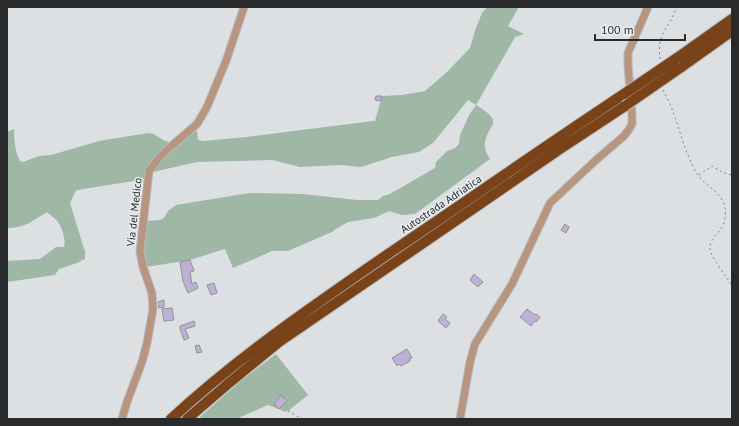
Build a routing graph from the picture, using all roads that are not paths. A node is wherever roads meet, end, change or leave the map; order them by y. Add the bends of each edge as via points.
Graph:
1 (244, 7) edge
2 (648, 7) edge
3 (732, 19) edge
4 (732, 32) edge
5 (122, 419) edge
6 (171, 419) edge
7 (187, 419) edge
8 (460, 419) edge

1 - 5 street, Via del Medico via 207,107 197,124 168,148 149,171 140,251 152,293 153,309 142,362
2 - 8 street via 628,53 632,124 624,136 550,203 512,284 475,344
3 - 6 highway, Autostrada Adriatica, bridge via 330,294 220,376
4 - 7 highway, Autostrada Adriatica, bridge via 285,338

